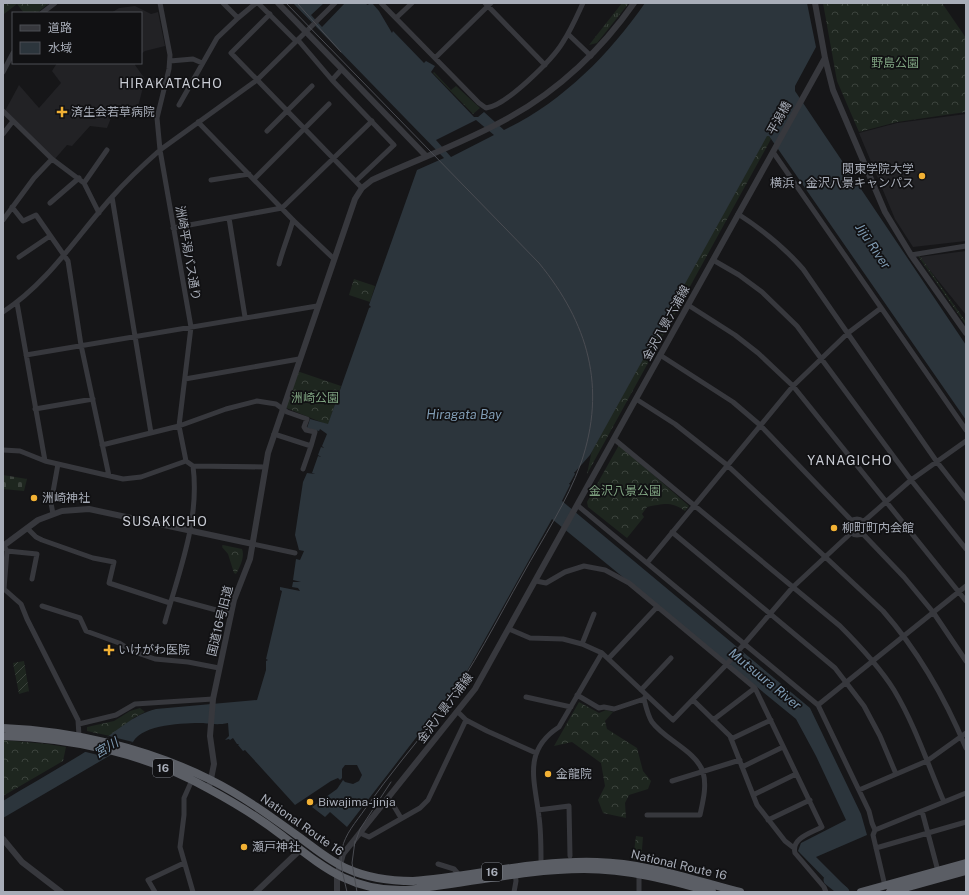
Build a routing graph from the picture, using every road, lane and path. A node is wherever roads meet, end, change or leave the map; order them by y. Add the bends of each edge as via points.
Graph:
1 (55, 3) edge
2 (160, 3) edge
3 (222, 3) edge
4 (257, 3) edge
5 (278, 3) edge
6 (335, 3) edge
7 (381, 3) edge
8 (412, 3) edge
9 (583, 3) edge
10 (634, 3) edge
11 (815, 3) edge
12 (488, 4) edge
13 (43, 12) edge
14 (270, 14) junction
15 (238, 18) junction
16 (396, 18) junction
17 (306, 32) junction
18 (568, 34) junction
19 (297, 41) junction
20 (12, 54) edge
21 (590, 56) junction
22 (435, 58) junction
23 (825, 58) junction
24 (170, 61) junction
25 (5, 62) edge
26 (202, 63) junction
27 (544, 65) junction
28 (342, 69) junction
29 (3, 72) edge
30 (257, 80) junction
31 (332, 80) junction
32 (149, 82) dead end
33 (165, 86) junction
34 (312, 86) dead end
35 (329, 104) dead end
36 (179, 105) dead end
37 (286, 110) junction
38 (3, 111) edge
39 (13, 121) junction
40 (372, 121) junction
41 (198, 122) junction
42 (304, 129) junction
43 (267, 131) dead end
44 (3, 134) edge
45 (107, 150) dead end
46 (160, 150) junction
47 (774, 150) junction
48 (426, 156) junction
49 (333, 158) junction
50 (52, 160) junction
51 (249, 174) junction
52 (79, 178) junction
53 (254, 179) junction
54 (211, 180) dead end
55 (356, 181) junction
56 (84, 183) junction
57 (362, 188) junction
58 (112, 197) junction
59 (50, 203) dead end
60 (12, 206) junction
61 (282, 208) junction
62 (99, 213) junction
63 (738, 214) junction
64 (4, 217) edge
65 (229, 218) junction
66 (293, 220) junction
67 (173, 228) junction
68 (50, 236) junction
69 (966, 246) edge
70 (911, 255) junction
71 (65, 256) junction
72 (19, 257) dead end
73 (333, 258) junction
74 (713, 260) junction
75 (279, 264) dead end
76 (17, 303) junction
77 (688, 305) junction
78 (317, 306) junction
79 (881, 308) junction
80 (3, 312) edge
81 (245, 317) junction
82 (191, 327) junction
83 (848, 333) junction
84 (966, 333) edge
85 (135, 337) junction
86 (81, 345) junction
87 (26, 355) junction
88 (660, 355) junction
89 (820, 358) junction
90 (299, 359) junction
91 (185, 379) junction
92 (793, 386) junction
93 (93, 399) junction
94 (636, 399) junction
95 (282, 408) junction
96 (36, 409) junction
97 (760, 425) junction
98 (179, 426) junction
99 (966, 430) edge
100 (151, 433) junction
101 (274, 434) junction
102 (614, 438) junction
103 (966, 441) edge
104 (102, 445) junction
105 (311, 446) junction
106 (3, 450) edge
107 (45, 460) junction
108 (186, 461) junction
109 (937, 462) junction
110 (58, 464) junction
111 (727, 465) junction
112 (192, 466) junction
113 (265, 467) junction
114 (303, 469) dead end
115 (109, 476) junction
116 (911, 480) junction
117 (966, 499) edge
118 (886, 501) junction
119 (694, 505) junction
120 (576, 508) junction
121 (54, 514) junction
122 (852, 522) junction
123 (863, 522) junction
124 (27, 528) junction
125 (191, 530) junction
126 (672, 532) junction
127 (851, 533) junction
128 (862, 533) junction
129 (253, 544) junction
130 (5, 548) edge
131 (966, 549) edge
132 (294, 553) dead end
133 (825, 557) junction
134 (647, 563) junction
135 (32, 579) dead end
136 (536, 581) junction
137 (966, 586) edge
138 (793, 587) junction
139 (3, 589) edge
140 (958, 592) junction
141 (171, 600) junction
142 (966, 601) edge
143 (42, 606) dead end
144 (657, 607) junction
145 (770, 612) junction
146 (933, 612) junction
147 (231, 614) junction
148 (594, 614) dead end
149 (165, 622) dead end
150 (509, 629) junction
151 (904, 635) junction
152 (582, 644) junction
153 (742, 645) junction
154 (602, 653) junction
155 (609, 658) junction
156 (671, 658) dead end
157 (872, 660) junction
158 (966, 661) edge
159 (728, 663) junction
160 (219, 668) junction
161 (846, 681) junction
162 (755, 688) junction
163 (641, 690) junction
164 (578, 695) junction
165 (526, 697) dead end
166 (645, 697) junction
167 (693, 700) junction
168 (212, 702) junction
169 (818, 705) junction
170 (571, 706) junction
171 (458, 712) junction
172 (466, 720) junction
173 (713, 720) junction
174 (771, 720) junction
175 (79, 724) junction
176 (3, 728) edge
177 (964, 735) edge
178 (3, 736) edge
179 (79, 736) junction
180 (731, 739) junction
181 (783, 747) junction
182 (966, 748) edge
183 (536, 753) junction
184 (740, 760) junction
185 (927, 761) junction
186 (742, 767) junction
187 (703, 772) junction
188 (796, 774) junction
189 (896, 774) junction
190 (192, 780) junction
191 (211, 780) junction
192 (672, 781) dead end
193 (208, 788) junction
194 (859, 790) junction
195 (966, 793) edge
196 (753, 795) junction
197 (389, 798) junction
198 (810, 800) junction
199 (944, 802) junction
200 (538, 810) junction
201 (922, 811) junction
202 (647, 815) dead end
203 (401, 818) junction
204 (768, 820) junction
205 (966, 822) edge
206 (875, 830) junction
207 (928, 832) junction
208 (360, 833) junction
209 (3, 839) edge
210 (794, 848) junction
211 (876, 848) junction
212 (300, 850) junction
213 (570, 856) dead end
214 (541, 860) dead end
215 (184, 863) junction
216 (966, 863) edge
217 (438, 864) dead end
218 (339, 865) junction
219 (938, 871) junction
220 (966, 871) edge
221 (516, 872) junction
222 (639, 874) junction
223 (337, 875) junction
224 (460, 876) junction
225 (887, 889) edge
226 (423, 890) edge
227 (61, 892) edge
228 (155, 892) edge
229 (193, 892) edge
230 (256, 892) edge
231 (337, 892) edge
232 (514, 892) edge
233 (639, 892) edge
234 (712, 892) edge
235 (740, 892) edge
236 (826, 892) edge
237 (861, 892) edge

1 - 13 street
2 - 24 street
3 - 15 street
4 - 14 street
4 - 15 street
5 - 17 street
6 - 17 street
7 - 16 street
8 - 16 street
9 - 18 street
10 - 21 street
11 - 23 street
12 - 22 street
12 - 27 street
14 - 19 street
14 - 30 street via 231,53
15 - 26 street via 220,33
16 - 22 street
17 - 19 street
17 - 28 street
18 - 21 street
18 - 27 street
19 - 30 street
19 - 31 street
20 - 25 street
21 - 48 street via 573,73 536,100 496,124
22 - 27 street via 486,108 519,89
23 - 47 street, 平潟橋
23 - 70 street via 833,90 880,198
24 - 26 street via 193,59
24 - 33 street, 洲崎平潟バス通り
25 - 29 street
26 - 36 street
28 - 31 street
28 - 48 street
30 - 37 street
30 - 41 street
31 - 40 street
32 - 33 street
33 - 46 street, 洲崎平潟バス通り via 157,118
34 - 37 street
35 - 42 street
37 - 42 street
37 - 43 street
38 - 39 street
39 - 44 street
39 - 50 street
40 - 49 street
40 - 55 street via 394,145
41 - 46 street
41 - 51 street
42 - 49 street
42 - 53 street
45 - 56 street
46 - 58 street
46 - 67 street, 洲崎平潟バス通り
47 - 63 street, 金沢八景六浦線
47 - 79 street
48 - 57 street via 372,180
49 - 55 street
49 - 61 street
50 - 52 street
50 - 60 street
51 - 53 street
51 - 54 street
52 - 56 street
52 - 59 street
53 - 61 street
55 - 57 street
56 - 62 street
57 - 73 street, 国道16号旧道 via 350,209
58 - 62 street
58 - 85 street
60 - 64 street
60 - 68 street via 24,221 36,215
61 - 65 street
61 - 66 street
62 - 71 street
63 - 74 street, 金沢八景六浦線
63 - 83 street via 762,229 791,255
65 - 67 street
65 - 81 street
66 - 73 street
66 - 75 street
67 - 82 street, 洲崎平潟バス通り
68 - 71 street
68 - 72 street
69 - 70 street
70 - 84 street
71 - 76 street via 42,282
71 - 86 street via 68,261
73 - 78 street, 国道16号旧道
74 - 77 street, 金沢八景六浦線
74 - 89 street via 738,275 778,307 797,326
76 - 80 street
76 - 87 street
77 - 88 street, 金沢八景六浦線
77 - 92 street via 735,335
78 - 81 street
78 - 90 street, 国道16号旧道
79 - 83 street
79 - 99 street
81 - 82 street
82 - 85 street
82 - 91 street, 洲崎平潟バス通り
83 - 89 street
83 - 109 street
85 - 86 street
85 - 100 street
86 - 87 street
86 - 93 street
87 - 96 street
88 - 94 street, 金沢八景六浦線
88 - 97 street via 733,402
89 - 92 street
89 - 116 street
90 - 91 street
90 - 95 street, 国道16号旧道
91 - 98 street, 洲崎平潟バス通り
92 - 97 street
92 - 118 street
93 - 96 street
93 - 104 street
94 - 102 street, 金沢八景六浦線
94 - 111 street via 675,424
95 - 98 street via 276,404 258,401 226,409
95 - 101 street, 国道16号旧道
95 - 105 street via 307,419 304,427 315,432
96 - 107 street
97 - 111 street
97 - 122 street
98 - 100 street
98 - 108 street, 洲崎平潟バス通り
100 - 104 street
101 - 105 street
101 - 113 street, 国道16号旧道
102 - 119 street
102 - 120 street, 金沢八景六浦線
103 - 109 street
104 - 115 street
105 - 114 street
106 - 107 street via 20,451
107 - 110 street
108 - 112 street
108 - 115 street via 141,477 123,479
109 - 116 street
109 - 117 street
110 - 115 street
110 - 121 street via 52,503
111 - 119 street
111 - 133 street
112 - 113 street
112 - 125 street via 194,501
113 - 129 street, 国道16号旧道
116 - 118 street
116 - 131 street
118 - 123 street
118 - 140 street
119 - 126 street
119 - 138 street
120 - 134 street
120 - 136 street, 金沢八景六浦線
121 - 124 street via 38,520
121 - 125 street via 89,509
122 - 123 street
122 - 127 street via 849,528
123 - 128 street via 865,529
124 - 130 street
124 - 141 street via 36,538 93,558 114,562 109,583
125 - 129 street
125 - 141 street
126 - 134 street
126 - 145 street
127 - 128 street
127 - 133 street
128 - 146 street
129 - 132 street
129 - 147 street, 国道16号旧道
130 - 135 street via 38,554
130 - 139 street
133 - 138 street
133 - 151 street via 883,611
134 - 153 street
136 - 144 street via 546,583 565,572 584,566 605,570 629,583
136 - 150 street, 金沢八景六浦線
137 - 140 street
138 - 145 street
138 - 157 street via 840,626
139 - 175 street via 21,604
140 - 142 street
140 - 146 street
141 - 147 street
141 - 149 street
143 - 160 street via 80,618 86,631 119,643 132,651 155,659
144 - 155 street
144 - 159 street
145 - 153 street
145 - 161 street via 822,656
146 - 151 street
146 - 158 street
147 - 160 street, 国道16号旧道
148 - 152 street
150 - 152 street via 530,638 563,639
150 - 171 street, 金沢八景六浦線 via 476,689
151 - 157 street
151 - 177 street
152 - 154 street
153 - 159 street
153 - 169 street
154 - 155 street
154 - 164 street
155 - 163 street
156 - 163 street
157 - 161 street
157 - 185 street via 894,689
159 - 162 street
159 - 167 street
160 - 168 street, 国道16号旧道
161 - 169 street
161 - 189 street via 864,706
162 - 173 street
162 - 174 street
163 - 166 street
164 - 166 street via 599,708 614,709
164 - 170 street
165 - 170 street
166 - 167 street via 673,720
166 - 187 street via 652,722 686,751
167 - 173 street
168 - 175 street via 136,704 116,715
168 - 191 street, 国道16号旧道 via 210,723 214,764
169 - 194 street
170 - 183 street via 559,727 548,734
171 - 172 street
171 - 197 street, 金沢八景六浦線
172 - 183 street
172 - 203 street via 428,800 420,808
173 - 180 street
174 - 180 street
174 - 181 street
175 - 179 street
176 - 179 highway, National Route 16 / 16
177 - 182 street
177 - 185 street
178 - 190 highway, National Route 16 / 16 via 91,746 143,760
179 - 191 highway, National Route 16 / 16 via 124,747 172,763
180 - 184 street
181 - 186 street
181 - 188 street
183 - 200 street via 532,769
184 - 186 street
184 - 187 street
185 - 189 street
185 - 199 street
186 - 196 street
187 - 192 street
187 - 202 street via 705,789 700,815
188 - 196 street
188 - 198 street
189 - 194 street
190 - 193 highway, National Route 16 / 16
190 - 215 street via 184,798 180,847
191 - 193 street
191 - 218 highway, National Route 16 / 16 via 260,809
193 - 212 highway, National Route 16 / 16 via 256,817
194 - 206 street
195 - 199 street
196 - 204 street via 756,805
197 - 203 street
197 - 208 street, 金沢八景六浦線
198 - 204 street
198 - 210 street via 822,828 795,842
199 - 201 street
200 - 213 street via 569,806
200 - 214 street
201 - 206 street
201 - 207 street
203 - 208 street via 369,837
204 - 210 street
205 - 207 street
206 - 211 street via 873,835
207 - 211 street
207 - 219 street
208 - 218 street, 金沢八景六浦線 via 343,854
209 - 227 street via 22,862
210 - 236 street via 795,853
211 - 225 street
212 - 223 highway, National Route 16 / 16
212 - 230 street
215 - 228 street via 148,880
215 - 229 street
216 - 219 highway
217 - 224 street via 454,870
218 - 223 street, 金沢八景六浦線
218 - 224 highway, National Route 16 / 16 via 365,876 396,881
219 - 225 highway
220 - 225 highway
221 - 222 highway, National Route 16 / 16 via 586,869
221 - 224 highway, National Route 16 / 16
221 - 226 highway, National Route 16 / 16
221 - 232 street
221 - 235 highway, National Route 16 / 16 via 573,862 624,864
222 - 233 street
222 - 234 highway, National Route 16 / 16
223 - 226 highway, National Route 16 / 16 via 385,890
223 - 231 street, 金沢八景六浦線
225 - 237 highway

